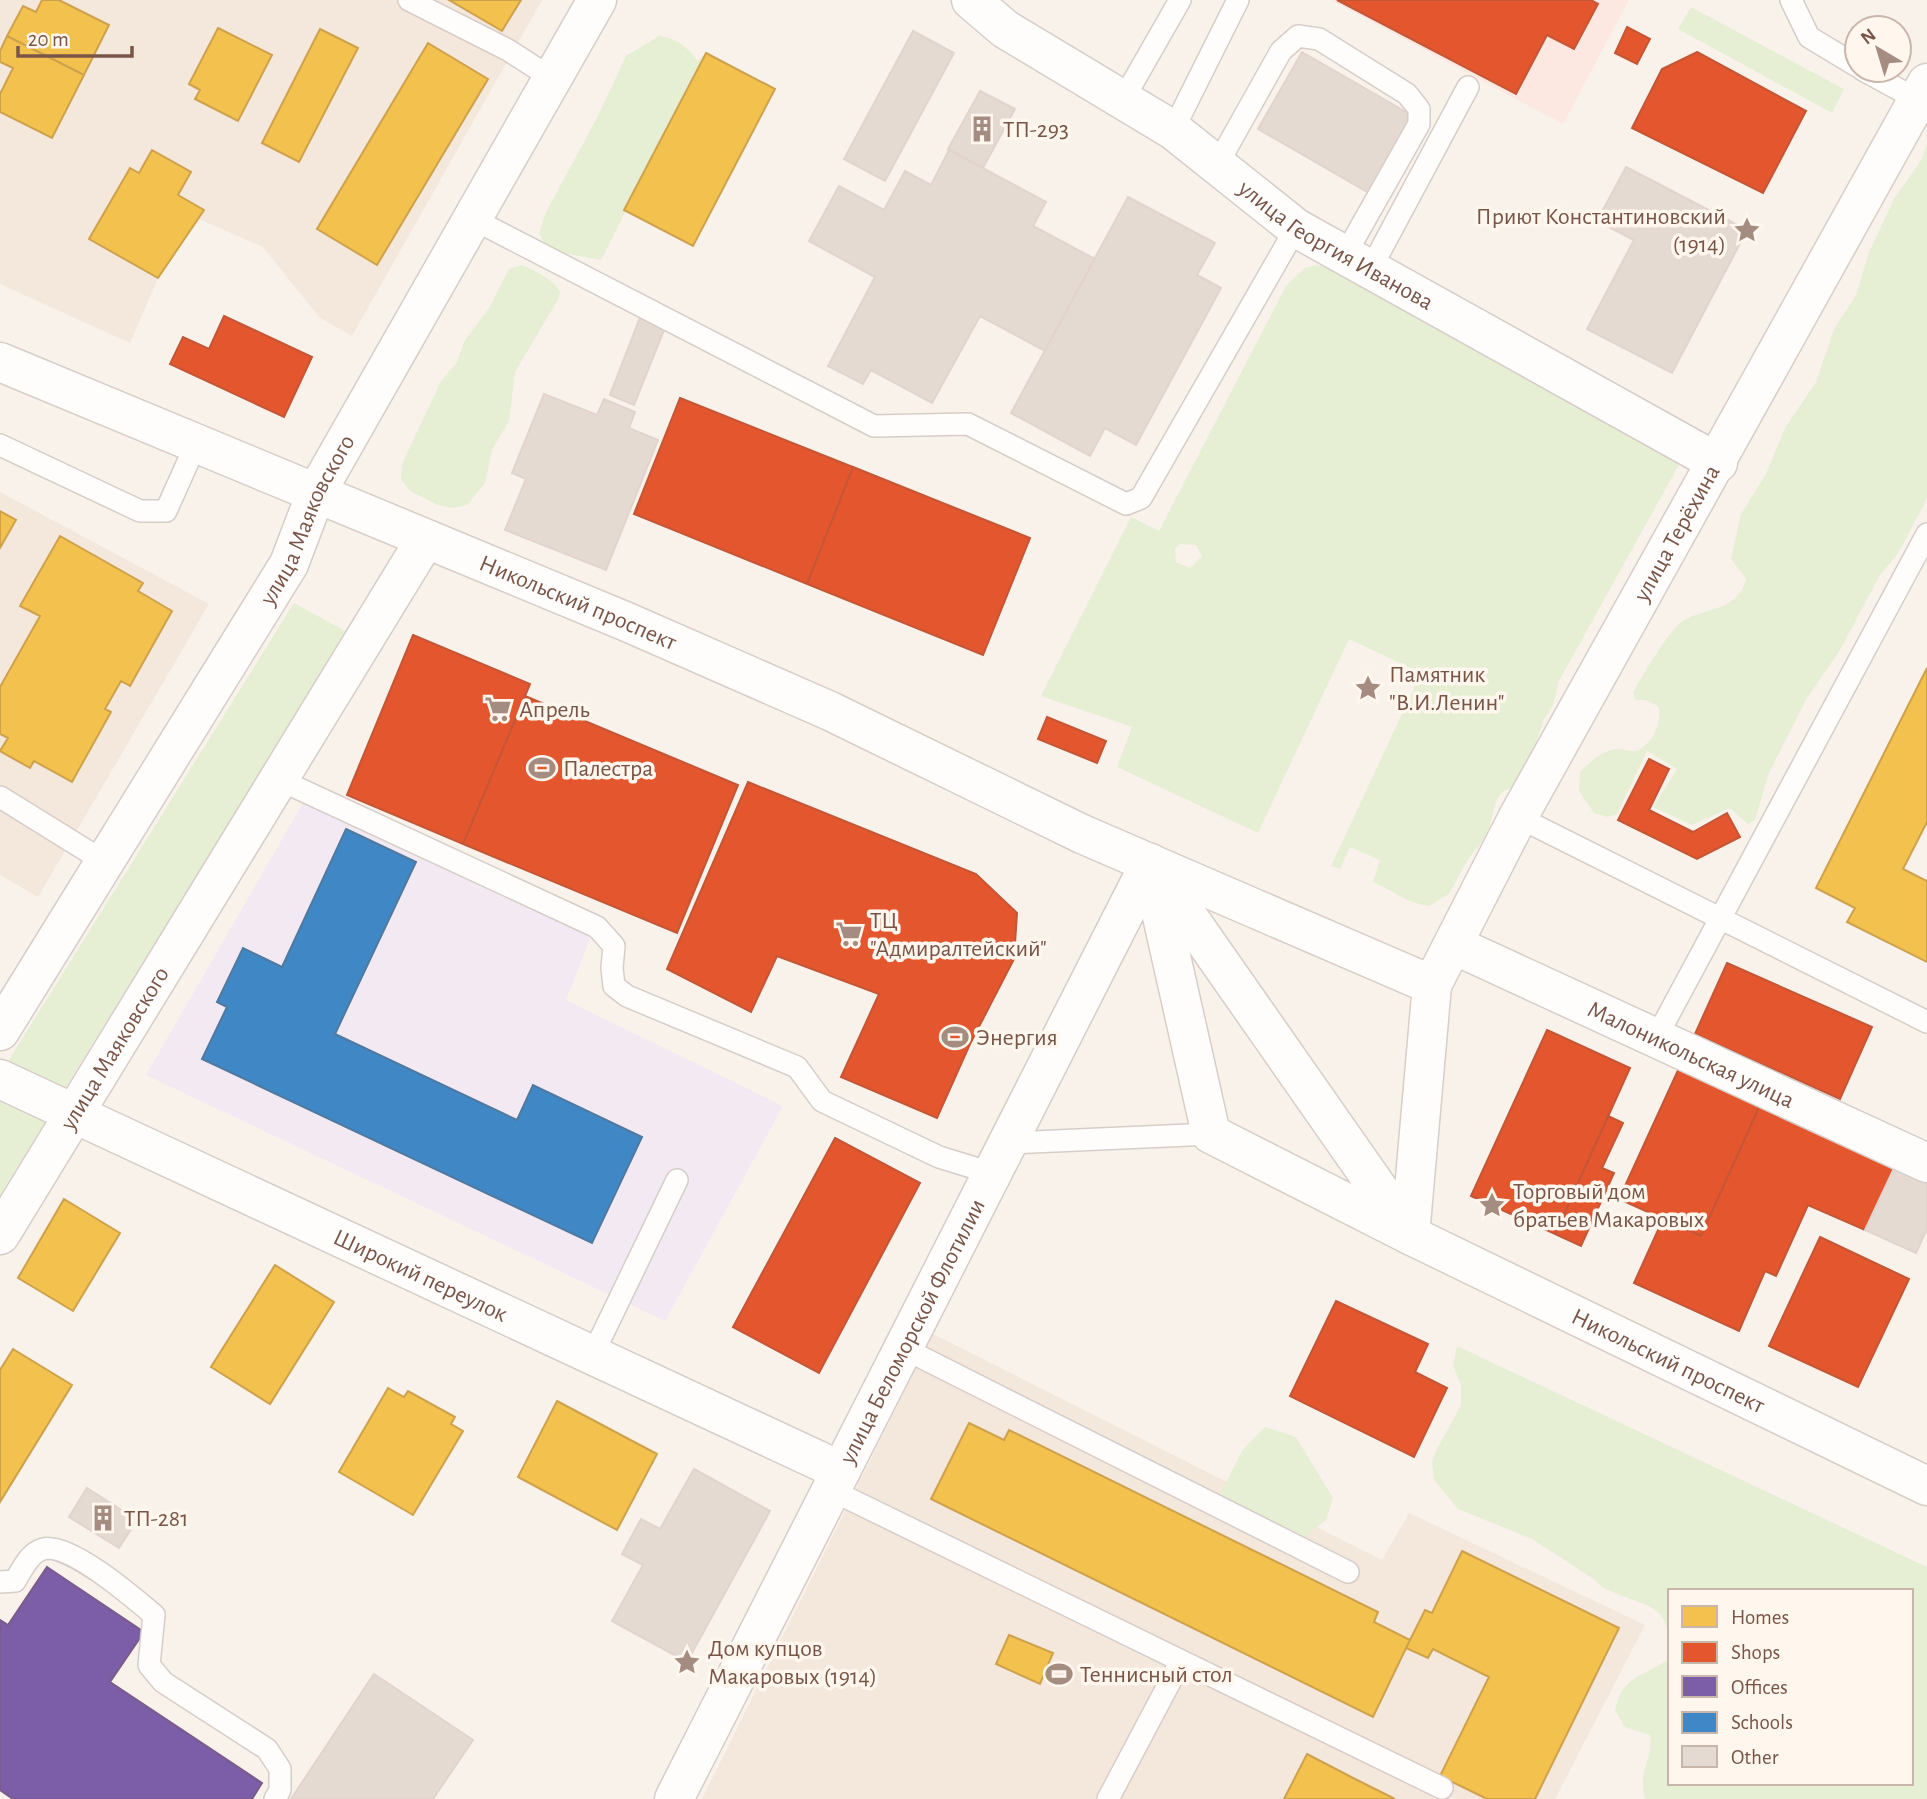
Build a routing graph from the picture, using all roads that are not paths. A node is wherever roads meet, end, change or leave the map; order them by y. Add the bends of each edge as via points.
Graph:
1 (409, 0) edge
2 (597, 0) edge
3 (971, 0) edge
4 (1180, 0) edge
5 (1238, 0) edge
6 (1791, 0) edge
7 (1843, 58) edge
8 (553, 79) junction
9 (1902, 84) edge
10 (1468, 87) dead end
11 (1922, 91) edge
12 (1124, 98) junction
13 (1173, 130) junction
14 (1217, 165) junction
15 (471, 218) junction
16 (1296, 228) junction
17 (1357, 263) junction
18 (0, 362) edge
19 (197, 444) junction
20 (0, 445) edge
21 (1718, 464) junction
22 (316, 494) junction
23 (1927, 534) edge
24 (425, 540) junction
25 (278, 779) junction
26 (0, 797) edge
27 (1518, 817) junction
28 (105, 862) junction
29 (1150, 863) junction
30 (1721, 918) junction
31 (1454, 945) junction
32 (1432, 985) junction
33 (1927, 1022) edge
34 (0, 1031) edge
35 (1656, 1038) junction
36 (0, 1079) edge
37 (74, 1114) junction
38 (1211, 1134) junction
39 (1000, 1158) junction
40 (1927, 1163) edge
41 (677, 1180) dead end
42 (1410, 1235) junction
43 (0, 1236) edge
44 (903, 1348) junction
45 (593, 1354) junction
46 (836, 1480) junction
47 (1927, 1486) edge
48 (1348, 1572) dead end
49 (0, 1582) edge
50 (1181, 1661) junction
51 (1442, 1788) dead end
52 (275, 1799) edge
53 (674, 1799) edge
54 (1108, 1799) edge

1 - 8 lane via 508,50
2 - 8 street, улица Маяковского
3 - 12 street, улица Георгия Иванова via 1005,29
4 - 12 lane
5 - 13 lane
6 - 7 lane via 1809,37
8 - 15 street, улица Маяковского
9 - 11 lane
10 - 17 lane
11 - 21 street, улица Терёхина
12 - 13 street, улица Георгия Иванова
13 - 14 street, улица Георгия Иванова
14 - 16 street, улица Георгия Иванова
14 - 17 lane via 1281,51 1298,37 1319,39 1407,94 1419,109 1419,124
15 - 16 lane via 874,426 968,424 1126,504 1141,498
15 - 22 street, улица Маяковского
16 - 17 street, улица Георгия Иванова
17 - 21 street, улица Георгия Иванова
18 - 19 street, Никольский проспект
19 - 20 lane via 166,511 140,511
19 - 22 street, Никольский проспект
21 - 27 street, улица Терёхина
22 - 24 street, Никольский проспект
22 - 28 street, улица Маяковского via 289,564
23 - 30 lane
24 - 25 street, улица Маяковского
24 - 29 street, Никольский проспект via 830,711
25 - 37 street, улица Маяковского
25 - 39 lane via 597,927 614,946 614,986 627,996 797,1067 822,1101 939,1157
26 - 28 lane
27 - 30 lane
27 - 31 street, улица Терёхина
28 - 34 street, улица Маяковского
29 - 32 street, Никольский проспект
29 - 38 street
29 - 39 street, улица Беломорской Флотилии
29 - 42 street
30 - 33 lane
30 - 35 lane
31 - 32 street, улица Терёхина
31 - 35 street, Малоникольская улица
32 - 42 street
35 - 40 street, Малоникольская улица
36 - 37 street, Широкий переулок
37 - 43 street, улица Маяковского
37 - 45 street, Широкий переулок
38 - 39 lane
38 - 42 street, Никольский проспект
39 - 44 street, улица Беломорской Флотилии
41 - 45 lane
42 - 47 street, Никольский проспект
44 - 46 street, улица Беломорской Флотилии
44 - 48 lane
45 - 46 street, Широкий переулок
46 - 50 lane
46 - 53 street, улица Беломорской Флотилии
49 - 52 lane via 15,1581 29,1558 43,1549 63,1549 135,1599 154,1615 149,1665 163,1682 267,1749 280,1769
50 - 51 lane
50 - 54 lane

